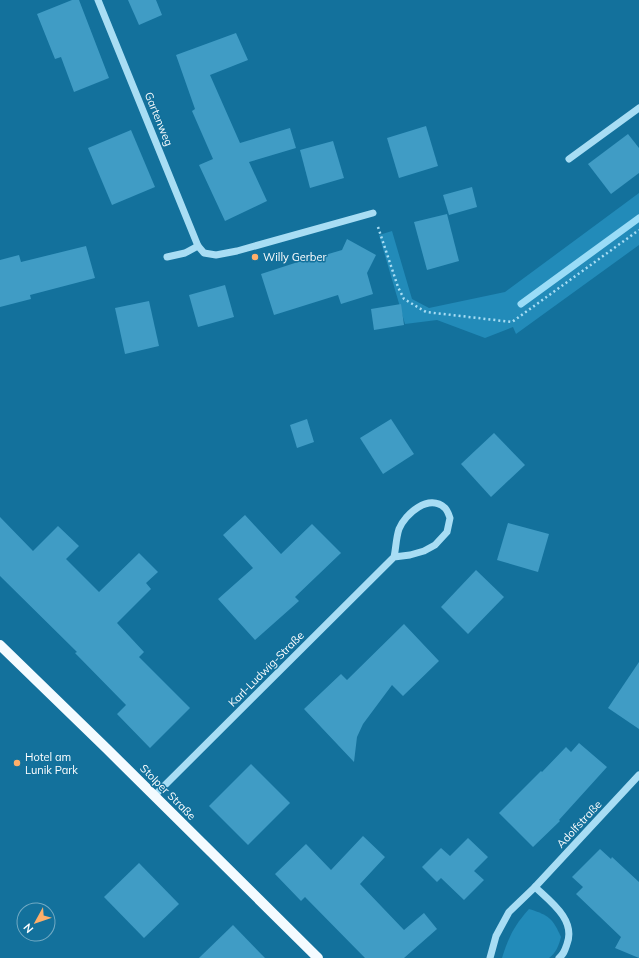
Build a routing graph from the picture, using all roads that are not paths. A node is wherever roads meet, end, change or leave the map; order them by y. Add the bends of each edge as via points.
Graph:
1 (98, 0) edge
2 (639, 108) edge
3 (570, 159) dead end
4 (373, 213) road end
5 (198, 246) junction
6 (167, 257) dead end
7 (394, 557) junction
8 (0, 645) edge
9 (639, 775) edge
10 (154, 796) junction
11 (536, 887) junction
12 (318, 958) edge
13 (490, 958) edge
14 (559, 958) edge

1 - 5 street, Gartenweg
2 - 3 street
4 - 5 street via 216,255 204,254
5 - 6 street
7 - 7 street via 424,551 435,545 447,532 450,518 445,508 435,502 422,504 410,514 399,529
7 - 10 street, Karl-Ludwig-Straße
8 - 10 main road, Stolper Straße
9 - 11 street, Adolfstraße
10 - 12 main road, Stolper Straße
11 - 13 street, Adolfstraße via 509,912 496,936
11 - 14 street via 566,919 570,936 564,954

